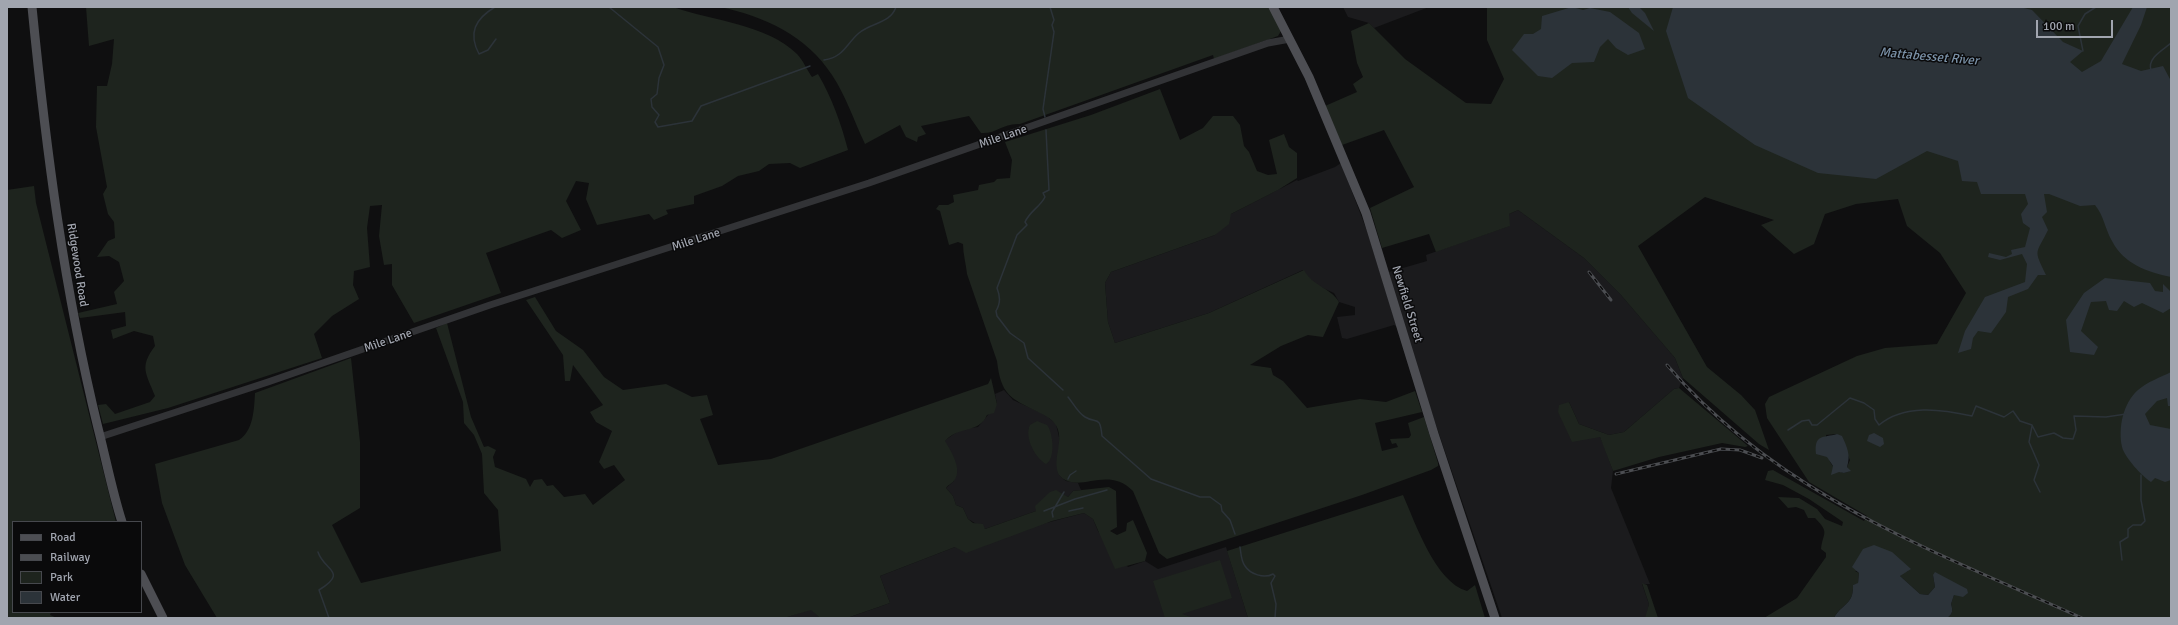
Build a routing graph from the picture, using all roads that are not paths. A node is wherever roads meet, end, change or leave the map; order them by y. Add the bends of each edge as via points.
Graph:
1 (32, 7) edge
2 (1273, 7) edge
3 (1290, 39) junction
4 (100, 437) junction
5 (122, 521) edge
6 (142, 576) edge
7 (163, 618) edge
8 (1495, 618) edge

1 - 4 main road, Ridgewood Road via 49,165 61,245 82,362
2 - 3 main road, Newfield Street
3 - 4 street, Mile Lane via 1268,43 822,199 490,305
3 - 8 main road, Newfield Street via 1309,77 1366,214 1434,434
4 - 5 main road, Ridgewood Road
6 - 7 main road

